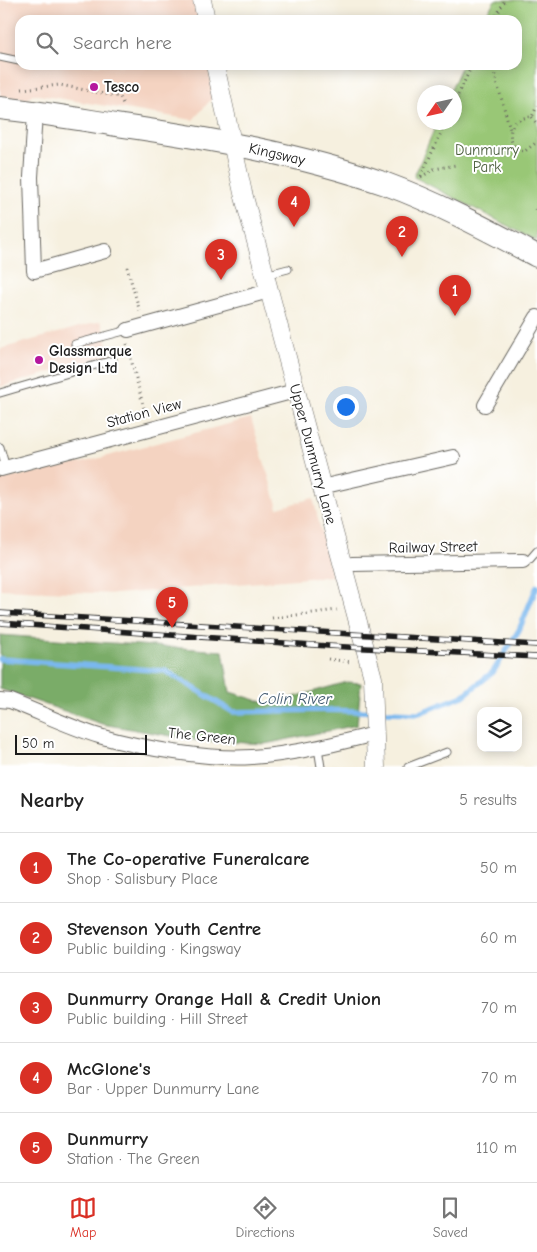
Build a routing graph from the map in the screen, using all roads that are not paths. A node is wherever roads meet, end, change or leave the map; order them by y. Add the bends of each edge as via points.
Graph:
1 (202, 0) edge
2 (205, 15) edge
3 (0, 57) edge
4 (15, 60) edge
5 (216, 70) edge
6 (0, 108) edge
7 (35, 113) junction
8 (232, 144) junction
9 (105, 251) dead end
10 (537, 256) edge
11 (288, 269) dead end
12 (267, 283) junction
13 (537, 317) edge
14 (125, 330) joint
15 (75, 344) dead end
16 (113, 360) dead end
17 (296, 391) junction
18 (0, 393) edge
19 (485, 405) dead end
20 (0, 446) edge
21 (453, 457) dead end
22 (2, 469) edge
23 (321, 487) junction
24 (537, 551) edge
25 (524, 561) joint
26 (343, 567) junction
27 (0, 700) edge
28 (376, 730) junction
29 (318, 748) junction
30 (447, 752) dead end
31 (251, 762) edge
32 (321, 767) edge
33 (376, 767) edge
34 (408, 767) edge

1 - 2 street
3 - 4 lane
5 - 8 street, Upper Dunmurry Lane
6 - 7 main road, Kingsway
7 - 8 main road, Kingsway
7 - 9 street via 31,177 34,271
8 - 10 main road, Kingsway via 342,169 402,190
8 - 12 street, Upper Dunmurry Lane
11 - 12 lane
12 - 14 street
12 - 17 street, Upper Dunmurry Lane
13 - 19 street
14 - 15 lane
16 - 18 lane
17 - 22 street, Station View
17 - 23 street, Upper Dunmurry Lane
20 - 22 lane
21 - 23 street
23 - 26 street, Upper Dunmurry Lane
24 - 25 lane
25 - 26 street, Railway Street via 352,564
26 - 28 street, Upper Dunmurry Lane via 375,691
27 - 31 street, The Green via 123,742
28 - 29 street, The Green
28 - 33 street, Upper Dunmurry Lane
29 - 31 street, The Green
29 - 32 lane
30 - 34 lane

